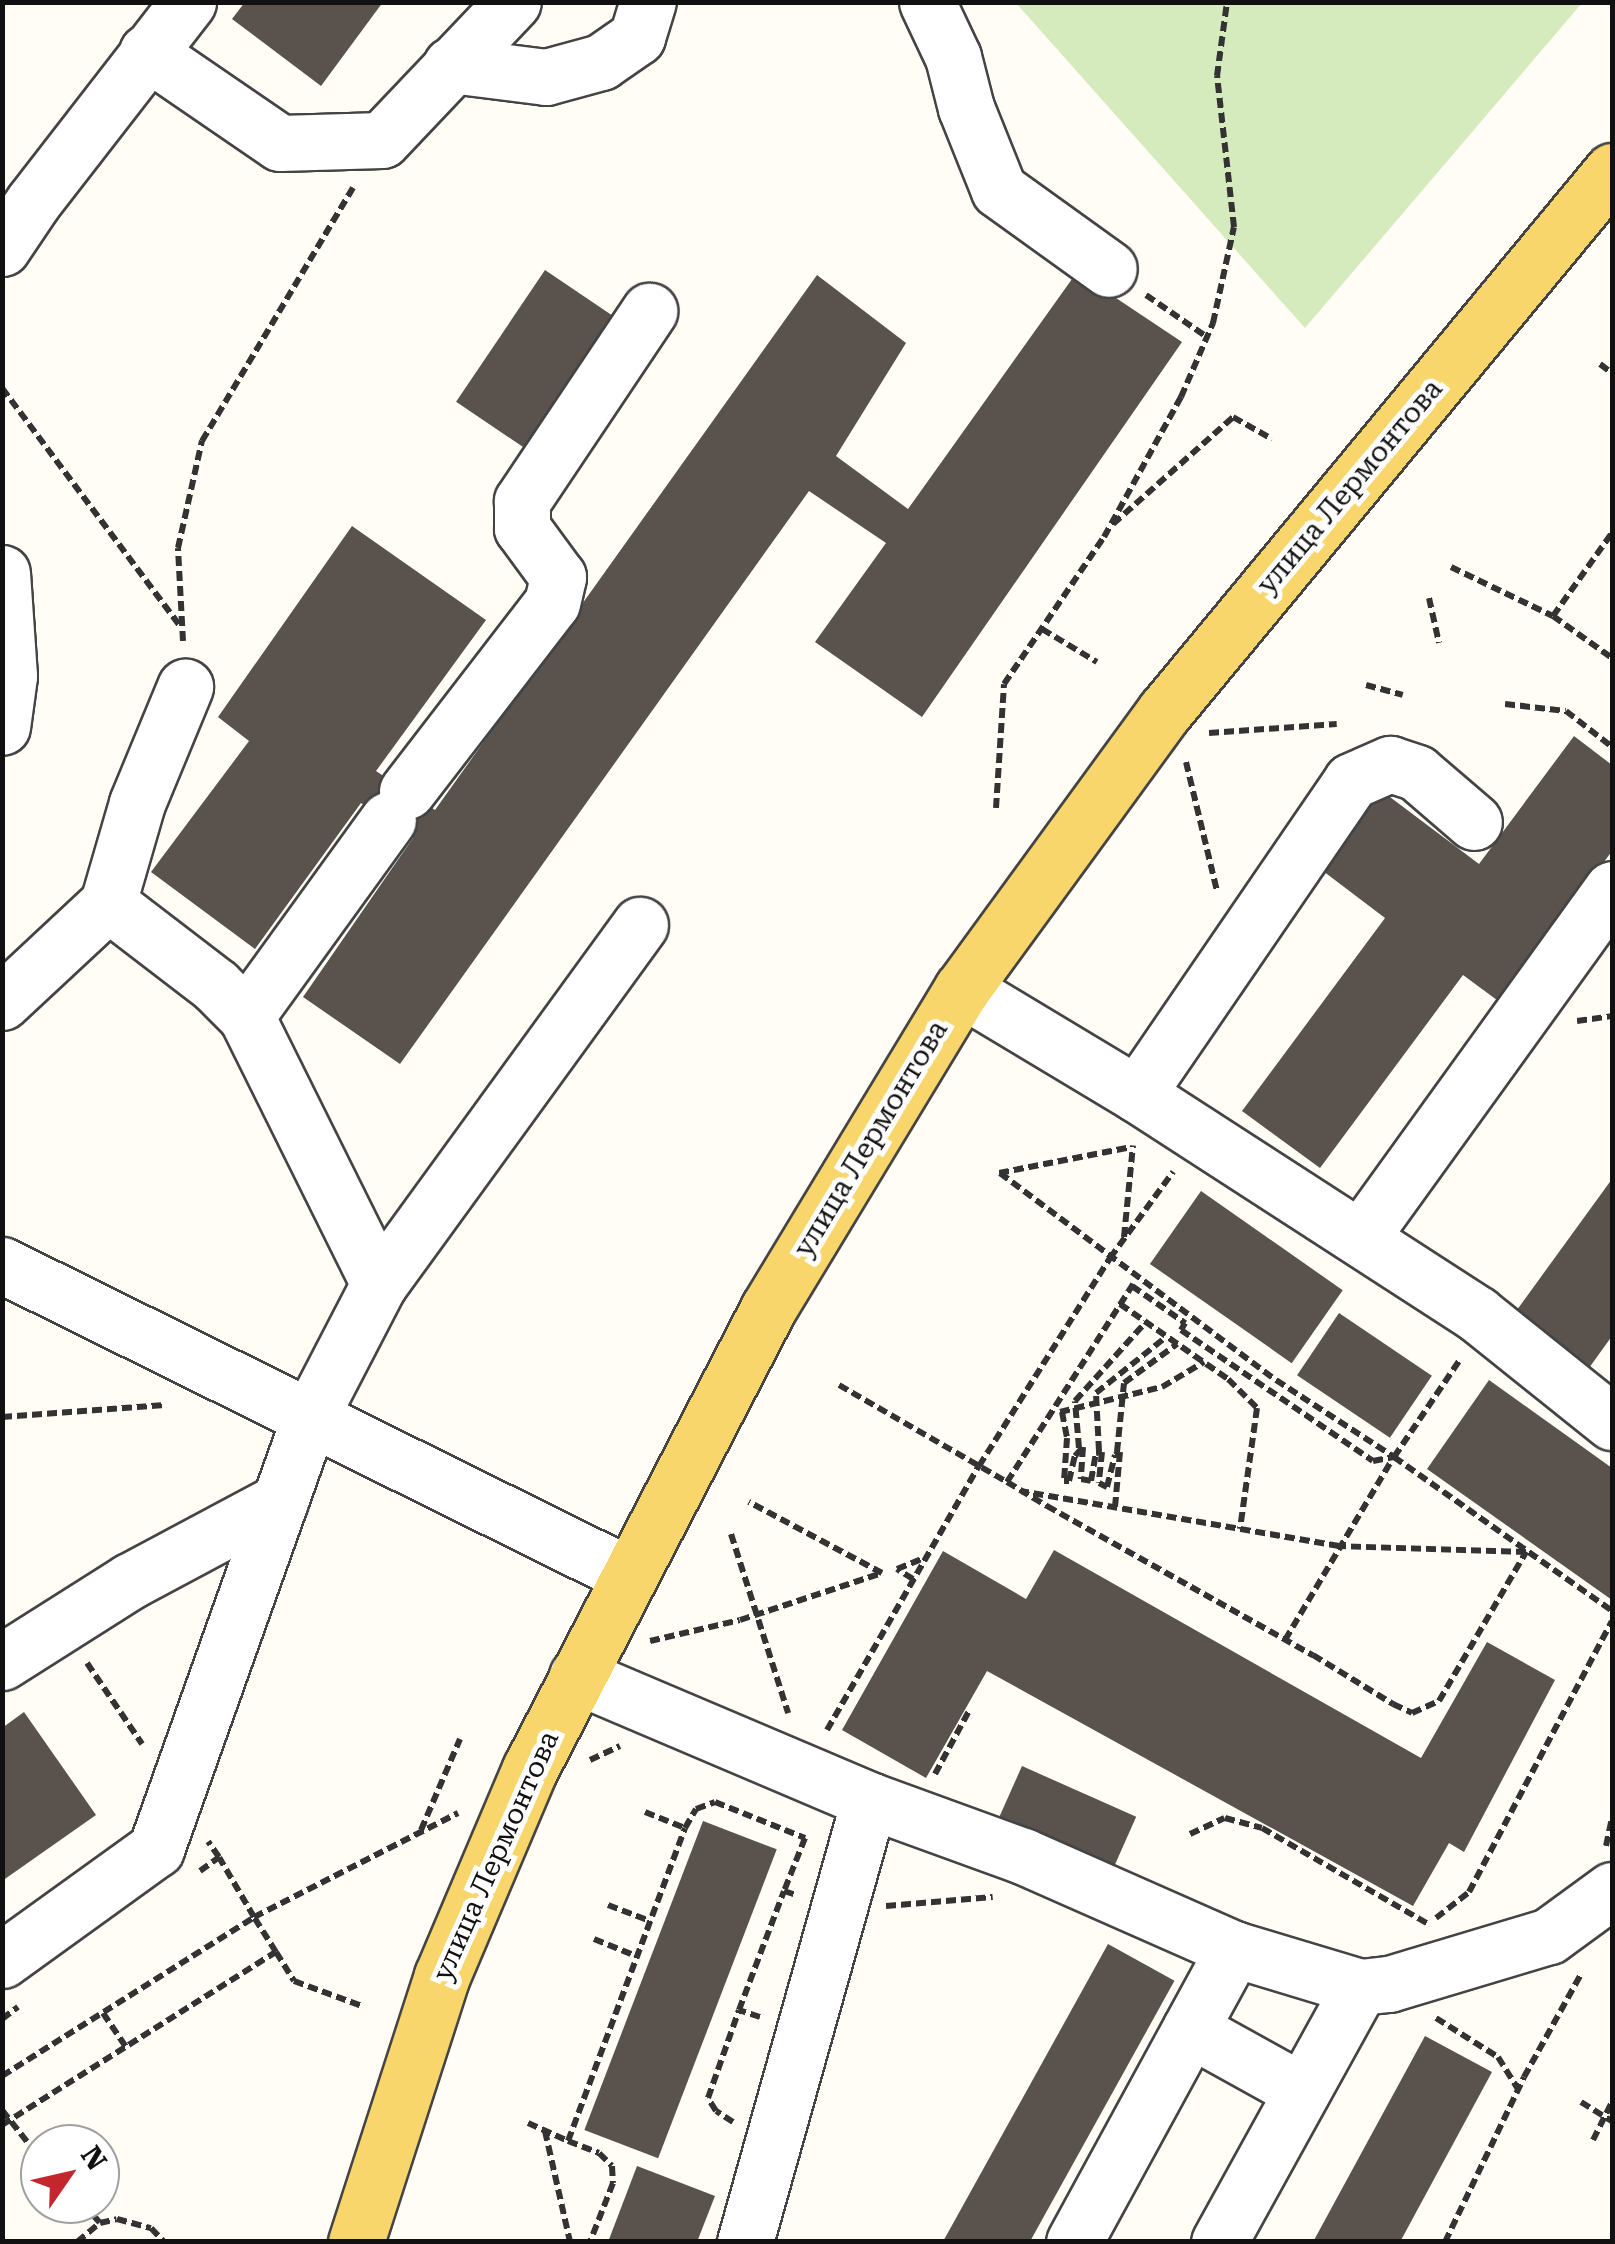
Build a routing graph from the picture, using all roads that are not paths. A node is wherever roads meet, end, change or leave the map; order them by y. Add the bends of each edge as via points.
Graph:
1 (188, 2) edge
2 (513, 2) edge
3 (648, 2) edge
4 (927, 2) edge
5 (148, 52) junction
6 (452, 65) junction
7 (1612, 171) edge
8 (2, 248) edge
9 (1109, 270) road end
10 (649, 312) dead end
11 (2, 573) edge
12 (185, 688) road end
13 (2, 727) edge
14 (1474, 822) dead end
15 (1612, 888) edge
16 (108, 903) junction
17 (640, 925) dead end
18 (962, 989) junction
19 (2, 1002) edge
20 (246, 1016) junction
21 (1135, 1120) junction
22 (1360, 1236) junction
23 (2, 1265) edge
24 (379, 1284) junction
25 (310, 1417) junction
26 (1612, 1419) edge
27 (280, 1501) junction
28 (629, 1575) junction
29 (2, 1662) edge
30 (577, 1676) junction
31 (891, 1808) junction
32 (1612, 1890) edge
33 (1234, 1948) junction
34 (2, 1960) edge
35 (1374, 1986) junction
36 (1190, 2029) junction
37 (1302, 2091) junction
38 (356, 2242) edge
39 (745, 2242) edge
40 (1074, 2242) edge
41 (1219, 2242) edge

1 - 5 street
2 - 6 street
3 - 6 street via 637,38 602,62 546,77
4 - 9 street via 999,190
5 - 6 street via 280,143 382,140
5 - 8 street
7 - 18 main road, улица Лермонтова via 1165,711
10 - 20 street via 522,500 522,528 558,577 552,603
11 - 13 street via 8,676
12 - 16 street via 137,803
14 - 21 street via 1417,773 1390,764 1350,781 1232,955
15 - 22 street
16 - 19 street
16 - 20 street
17 - 24 street
18 - 21 street
18 - 28 main road, улица Лермонтова via 768,1309
20 - 24 street
21 - 22 street via 1200,1134
22 - 26 street via 1486,1321
23 - 25 street
24 - 25 street
25 - 27 street
25 - 28 street
27 - 29 street via 130,1581
27 - 34 street via 156,1848
28 - 30 main road, улица Лермонтова
30 - 31 street
30 - 38 main road, улица Лермонтова via 442,1976
31 - 33 street via 1023,1856
31 - 39 street via 838,1910
32 - 35 street via 1550,1936
33 - 35 street
33 - 36 street
35 - 37 street
36 - 37 street
36 - 40 street
37 - 41 street

